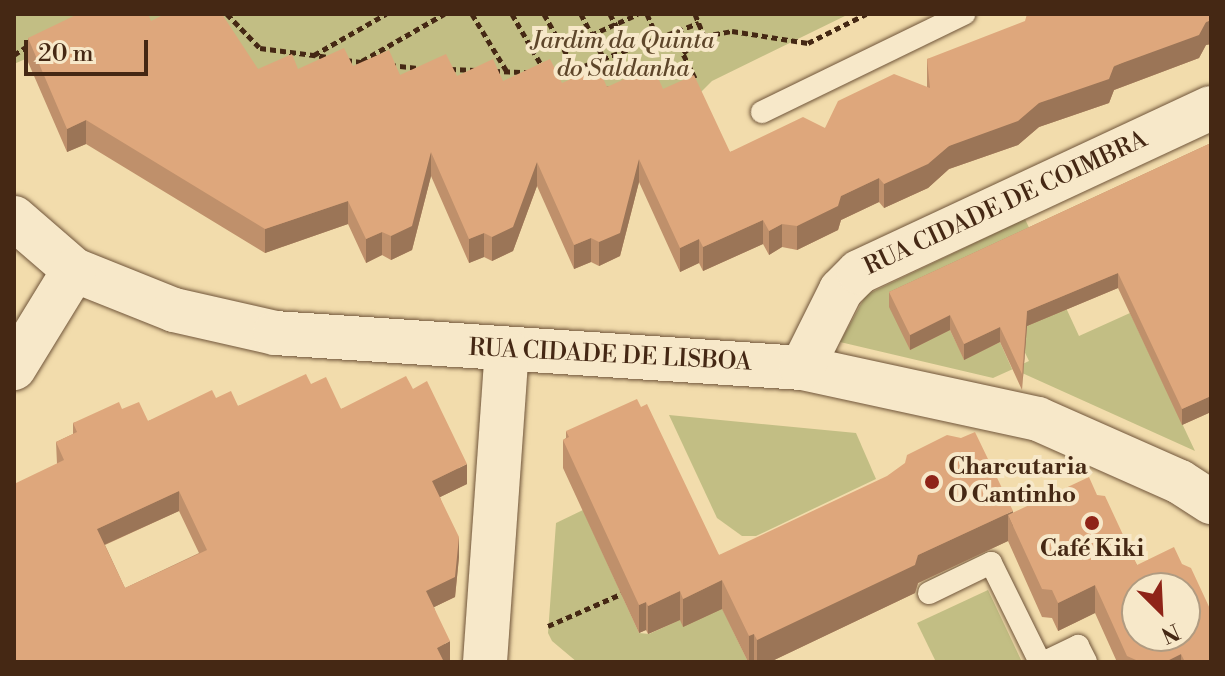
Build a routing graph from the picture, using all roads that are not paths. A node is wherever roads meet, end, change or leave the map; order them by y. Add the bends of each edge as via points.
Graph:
1 (964, 14) edge
2 (1211, 108) edge
3 (762, 112) dead end
4 (14, 218) edge
5 (74, 270) junction
6 (507, 351) junction
7 (14, 368) edge
8 (802, 368) junction
9 (1207, 490) edge
10 (929, 593) dead end
11 (485, 662) edge
12 (1042, 662) edge
13 (1086, 662) edge

1 - 3 lane
2 - 8 street, RUA CIDADE DE COIMBRA via 859,272 841,290
4 - 5 street, RUA CIDADE DE LISBOA
5 - 6 street, RUA CIDADE DE LISBOA via 174,310 275,333
5 - 7 street
6 - 8 street, RUA CIDADE DE LISBOA
6 - 11 street
8 - 9 street, RUA CIDADE DE LISBOA via 1038,419
10 - 12 lane via 991,563
12 - 13 lane via 1078,646

